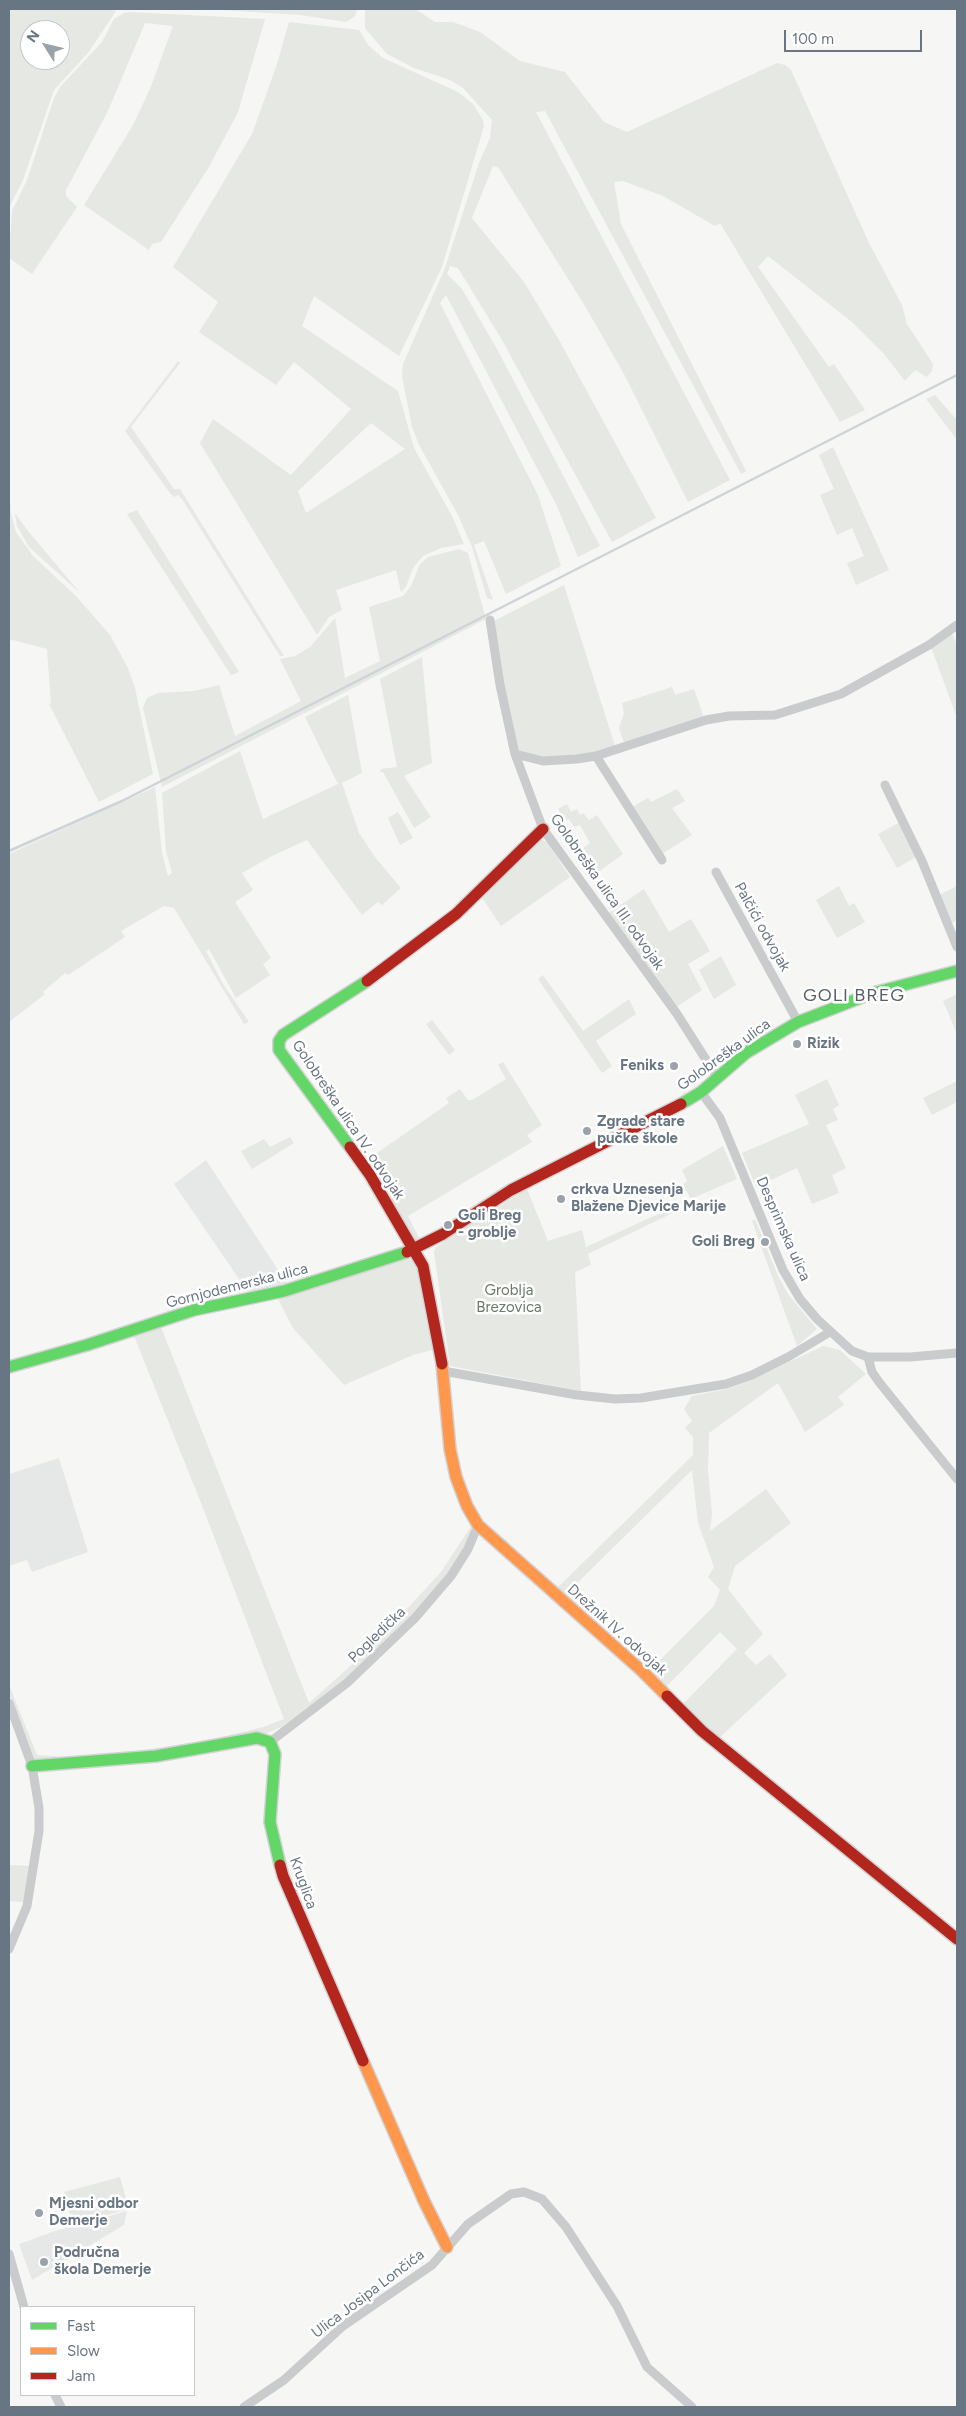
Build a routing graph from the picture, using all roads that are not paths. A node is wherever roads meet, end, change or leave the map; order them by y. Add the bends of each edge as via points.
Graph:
1 (490, 620) dead end
2 (957, 625) edge
3 (515, 754) junction
4 (596, 756) junction
5 (885, 786) dead end
6 (543, 829) junction
7 (662, 860) dead end
8 (716, 872) dead end
9 (957, 947) edge
10 (957, 972) edge
11 (798, 1022) junction
12 (717, 1077) junction
13 (700, 1092) junction
14 (415, 1248) junction
15 (830, 1332) junction
16 (957, 1353) edge
17 (868, 1357) junction
18 (9, 1367) edge
19 (443, 1371) junction
20 (957, 1479) edge
21 (478, 1525) junction
22 (9, 1703) edge
23 (270, 1742) junction
24 (32, 1766) junction
25 (957, 1939) edge
26 (9, 1949) edge
27 (447, 2247) junction
28 (9, 2254) edge
29 (24, 2306) edge
30 (244, 2407) edge
31 (692, 2407) edge

1 - 3 street, Golobreška ulica III. odvojak
2 - 4 street via 929,646 841,694 775,715 729,716 689,724
3 - 4 street via 544,761
3 - 6 street, Golobreška ulica III. odvojak
4 - 7 street
5 - 9 street via 922,861
6 - 12 street, Golobreška ulica III. odvojak via 677,1014
6 - 14 street, Golobreška ulica IV. odvojak via 456,914 375,976 293,1028 279,1041 282,1057 362,1163
8 - 11 street, Palčići odvojak
10 - 11 street, Golobreška ulica via 873,993
11 - 12 street, Golobreška ulica via 753,1048
12 - 13 street, Golobreška ulica
13 - 14 street, Golobreška ulica via 511,1190
13 - 15 street, Desprimska ulica via 720,1118 783,1270 800,1299
14 - 18 street, Gornjodemerska ulica via 284,1292 194,1310
14 - 19 street, Drežnik IV. odvojak via 423,1266
15 - 17 street, Desprimska ulica via 852,1351
15 - 19 street via 752,1375 726,1384 641,1398 577,1395
16 - 17 street, Desprimska ulica
17 - 20 street via 879,1382
19 - 21 street, Drežnik IV. odvojak via 456,1477
21 - 23 street, Pogledička via 451,1576 415,1618 347,1683
21 - 25 street, Drežnik IV. odvojak via 642,1671 702,1731
22 - 24 street
23 - 24 street via 256,1738 156,1756
23 - 27 street, Kruglica via 275,1754 270,1822 283,1876
24 - 26 street via 39,1808 36,1856 27,1906
27 - 30 street, Ulica Josipa Lončića via 432,2265 343,2326 284,2380
27 - 31 street, Ulica Josipa Lončića via 468,2224 511,2194 524,2192 542,2199 566,2227 617,2306 648,2367
28 - 29 street

